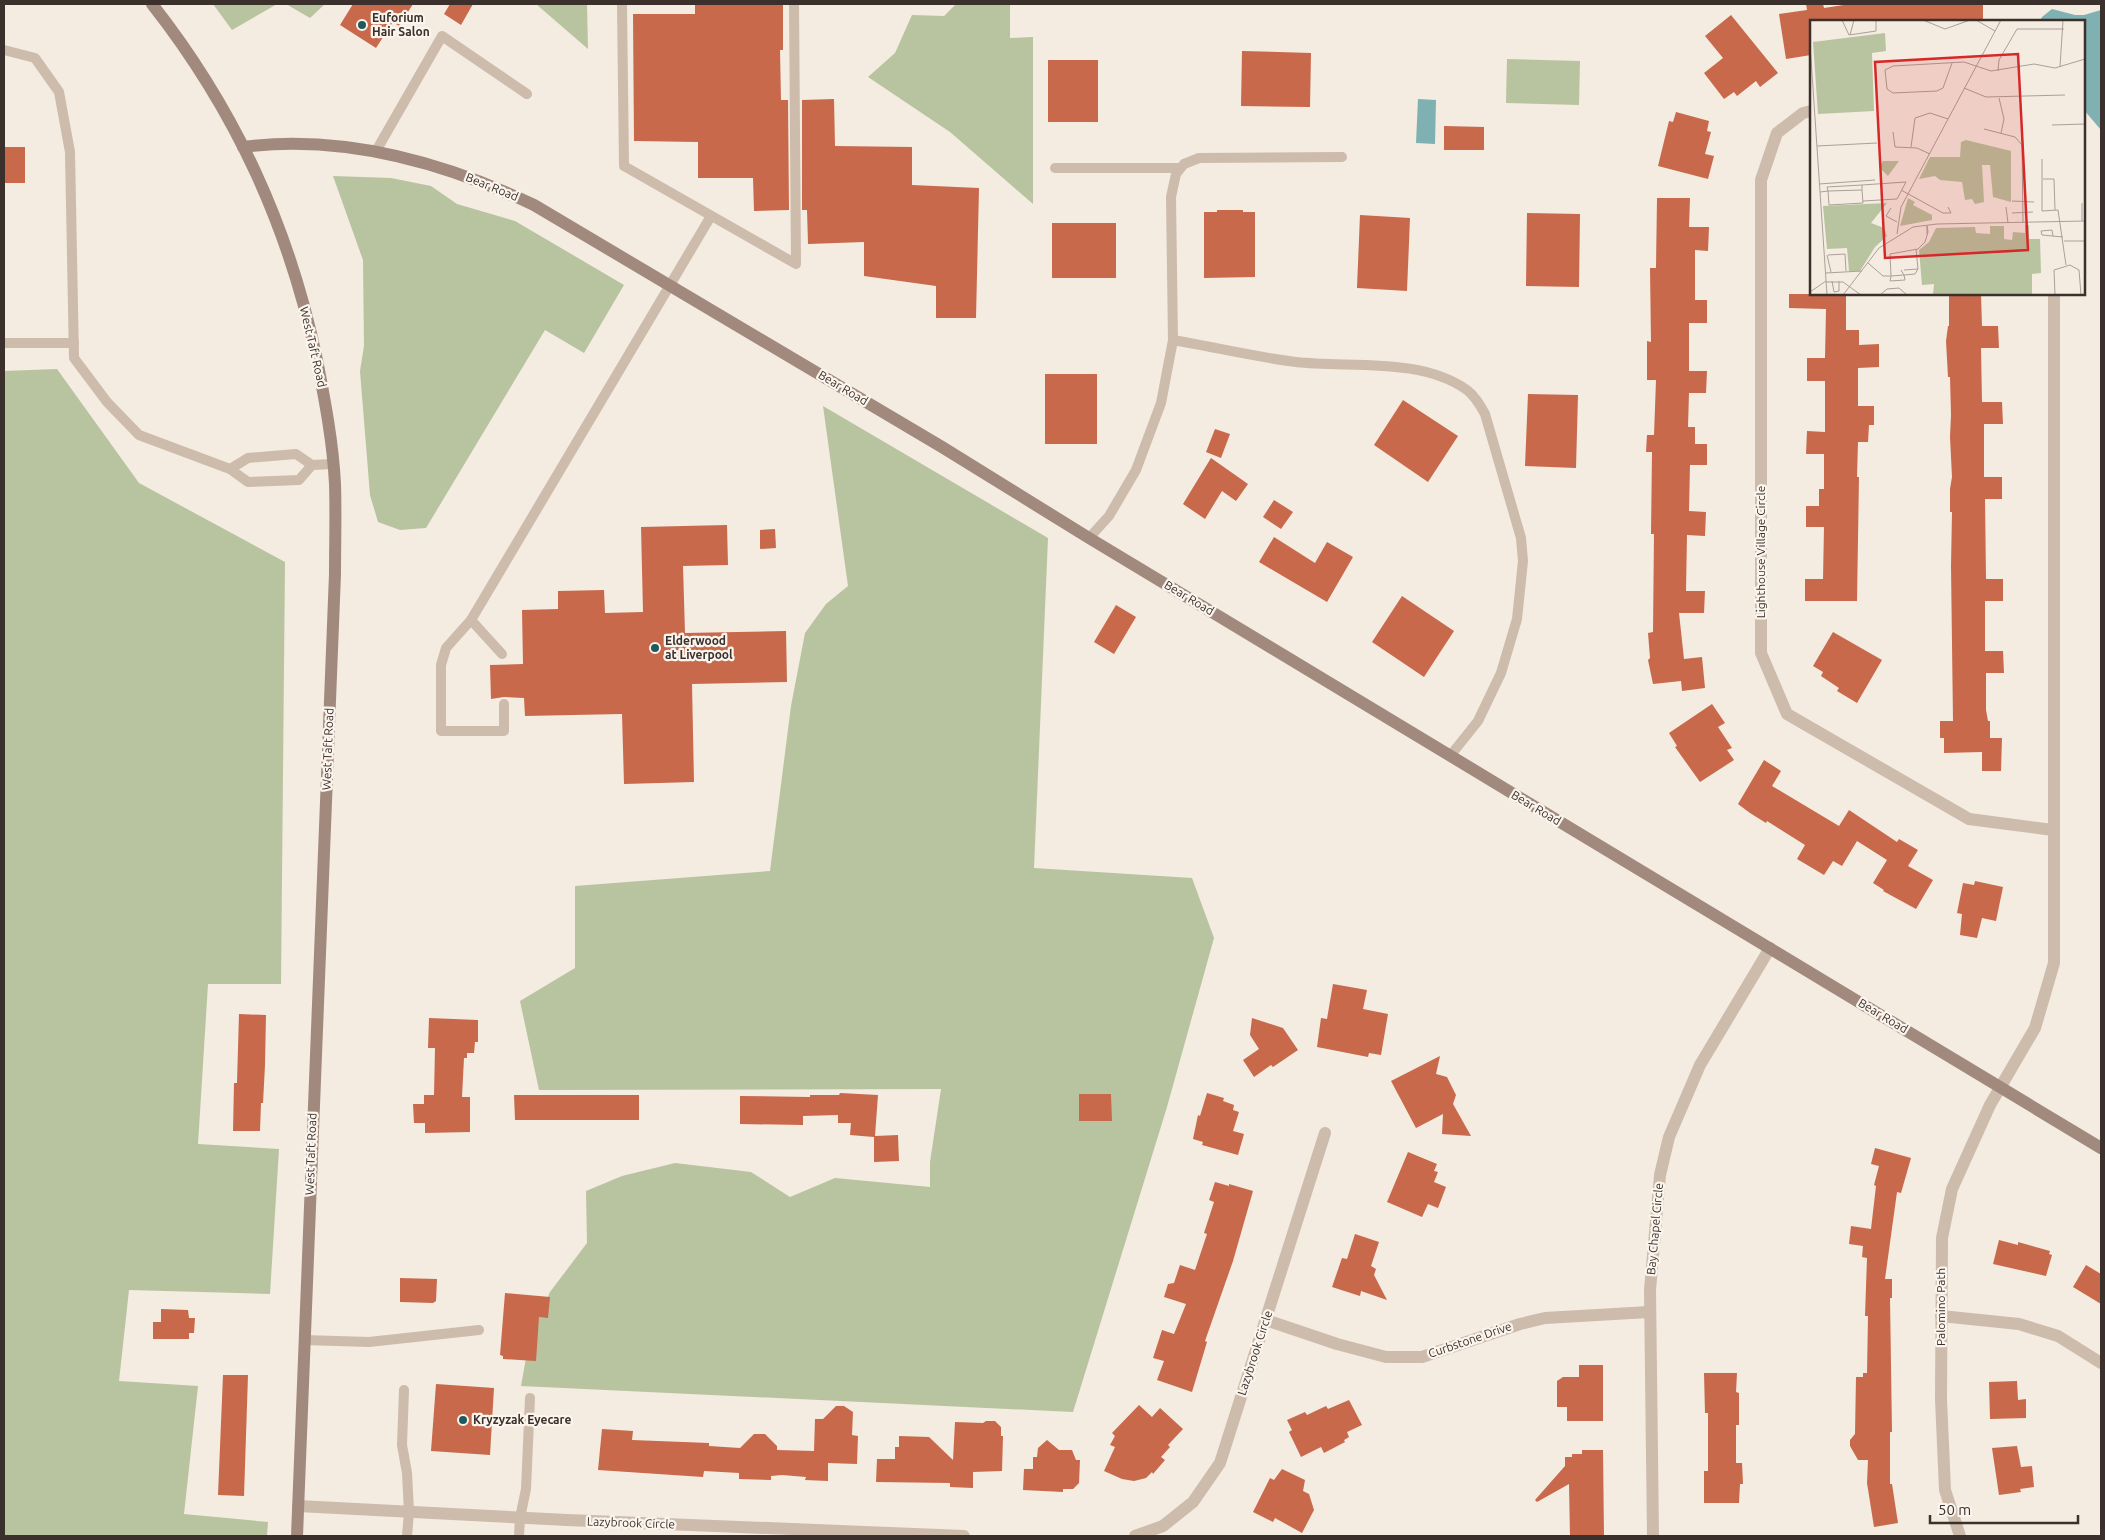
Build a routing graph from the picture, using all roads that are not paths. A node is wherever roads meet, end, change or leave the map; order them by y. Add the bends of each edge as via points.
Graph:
1 (152, 4) edge
2 (622, 4) edge
3 (794, 4) edge
4 (4, 50) edge
5 (527, 94) dead end
6 (1810, 111) edge
7 (243, 147) junction
8 (376, 151) junction
9 (1342, 157) dead end
10 (1055, 168) dead end
11 (1180, 168) junction
12 (711, 216) junction
13 (669, 285) junction
14 (2054, 295) edge
15 (1173, 340) junction
16 (4, 343) edge
17 (74, 343) junction
18 (332, 464) junction
19 (312, 465) junction
20 (230, 469) junction
21 (1089, 538) junction
22 (471, 620) junction
23 (502, 654) dead end
24 (504, 704) dead end
25 (1450, 756) junction
26 (2053, 830) junction
27 (1770, 948) junction
28 (2001, 1086) junction
29 (1325, 1133) dead end
30 (2101, 1148) edge
31 (1649, 1312) junction
32 (1941, 1316) junction
33 (1266, 1320) junction
34 (479, 1330) dead end
35 (304, 1340) junction
36 (2101, 1363) edge
37 (404, 1390) dead end
38 (530, 1398) dead end
39 (298, 1506) junction
40 (409, 1512) junction
41 (520, 1518) junction
42 (297, 1536) edge
43 (407, 1536) edge
44 (519, 1536) edge
45 (964, 1536) edge
46 (1135, 1536) edge
47 (1653, 1536) edge
48 (1960, 1536) edge

1 - 7 street, West Taft Road via 224,109
2 - 12 lane via 624,166
3 - 12 lane via 796,264
4 - 17 lane via 35,58 59,92 70,152
5 - 8 lane via 442,36
6 - 26 street, Lighthouse Village Circle via 1777,133 1761,180 1761,653 1788,714 1969,819
7 - 8 street, Bear Road via 306,143
7 - 18 street, West Taft Road via 268,196 308,316 325,400
8 - 13 street, Bear Road via 432,164 496,187 534,205
9 - 11 lane via 1199,158
10 - 11 lane
11 - 15 lane via 1171,197
12 - 13 lane
13 - 21 street, Bear Road
13 - 22 lane
14 - 26 street
15 - 21 lane via 1160,403 1136,470 1109,516
15 - 25 lane via 1297,362 1415,369 1452,382 1468,390 1477,400 1485,414 1521,538 1524,561 1518,619 1500,673 1478,721
16 - 17 lane
17 - 20 lane via 74,358 107,402 139,435
18 - 19 lane
18 - 35 street, West Taft Road via 335,574
19 - 20 lane via 296,454 248,458
19 - 20 lane via 299,480 248,482
21 - 25 street, Bear Road
22 - 23 lane
22 - 24 lane via 446,648 441,665 440,731 504,731
25 - 27 street, Bear Road
26 - 28 street via 2054,963 2035,1028
27 - 28 street, Bear Road
27 - 31 street, Bay Chapel Circle via 1700,1065 1669,1137 1660,1175
28 - 30 street, Bear Road
28 - 32 street, Palomino Path via 1952,1189 1942,1238
29 - 33 street, Lazybrook Circle
31 - 33 street, Curbstone Drive via 1545,1318 1422,1357 1386,1357
31 - 47 street, Bay Chapel Circle
32 - 36 street via 2019,1324 2058,1336
32 - 48 street, Palomino Path via 1945,1490
33 - 46 street, Lazybrook Circle via 1220,1463 1193,1502 1163,1526
34 - 35 lane via 369,1342
35 - 39 street, West Taft Road
37 - 40 lane via 402,1444
38 - 41 lane via 526,1489
39 - 40 street, Lazybrook Circle
39 - 42 street, West Taft Road
40 - 41 street, Lazybrook Circle
40 - 43 lane
41 - 44 lane
41 - 45 street, Lazybrook Circle

